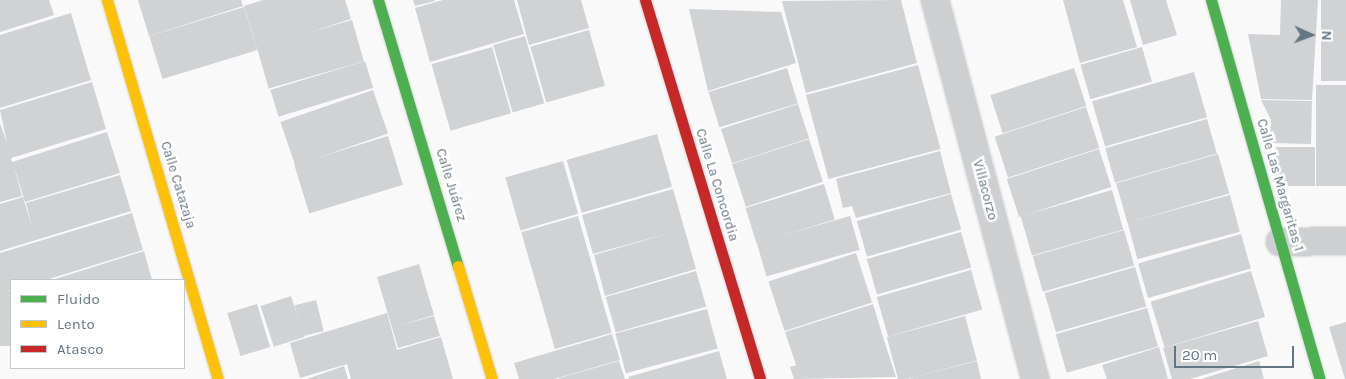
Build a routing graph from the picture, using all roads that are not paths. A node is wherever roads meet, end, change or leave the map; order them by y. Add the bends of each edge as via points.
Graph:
1 (107, 0) edge
2 (378, 0) edge
3 (646, 0) edge
4 (935, 0) edge
5 (1211, 0) edge
6 (1346, 241) edge
7 (1280, 242) junction
8 (218, 379) edge
9 (492, 379) edge
10 (760, 379) edge
11 (1035, 379) edge
12 (1320, 379) edge

1 - 8 street, Calle Catazaja
2 - 9 street, Calle Juárez
3 - 10 street, Calle La Concordia
4 - 11 street, Villacorzo
5 - 7 street, Calle Las Margaritas 1
6 - 7 street
7 - 12 street, Calle Las Margaritas 1

